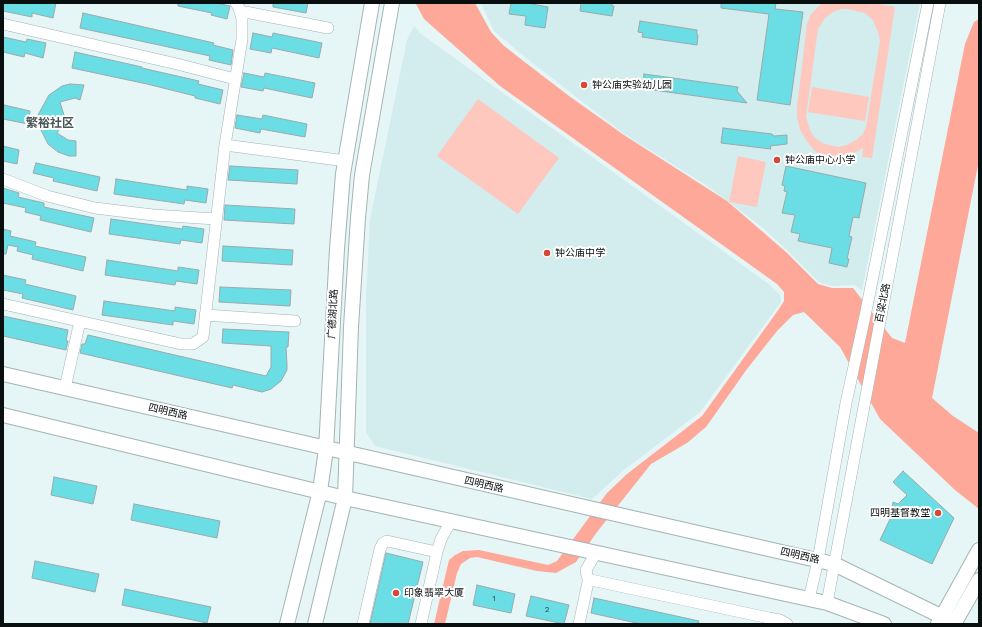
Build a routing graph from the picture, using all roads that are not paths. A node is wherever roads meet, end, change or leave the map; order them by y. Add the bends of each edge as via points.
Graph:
1 (372, 3) edge
2 (392, 3) edge
3 (928, 3) edge
4 (940, 3) edge
5 (238, 7) edge
6 (3, 24) edge
7 (328, 28) dead end
8 (236, 79) junction
9 (225, 145) junction
10 (346, 161) junction
11 (3, 179) edge
12 (216, 219) junction
13 (3, 304) edge
14 (206, 315) junction
15 (80, 321) junction
16 (295, 321) dead end
17 (3, 374) edge
18 (65, 388) junction
19 (3, 415) edge
20 (326, 449) junction
21 (346, 453) junction
22 (320, 491) junction
23 (345, 498) junction
24 (451, 521) junction
25 (979, 550) edge
26 (591, 551) junction
27 (436, 552) junction
28 (818, 560) junction
29 (834, 564) junction
30 (590, 580) junction
31 (979, 580) edge
32 (809, 599) junction
33 (827, 603) junction
34 (939, 621) edge
35 (954, 623) edge
36 (287, 624) edge
37 (315, 624) edge
38 (362, 624) edge
39 (421, 624) edge
40 (579, 624) edge
41 (787, 624) edge
42 (884, 624) edge

1 - 10 main road, 广德湖北路
2 - 21 main road, 广德湖北路 via 362,176 355,250
3 - 28 street, 百梁北路 via 846,403
4 - 29 street, 百梁北路
5 - 7 street
5 - 8 street via 242,19 242,39
6 - 8 street
8 - 9 street
9 - 10 street
9 - 12 street
10 - 20 main road, 广德湖北路 via 337,249
11 - 12 street via 47,196 96,208
12 - 14 street
13 - 15 street
14 - 15 street via 203,337 193,344 181,344
14 - 16 street
15 - 18 street
17 - 18 main road, 四明西路
18 - 20 main road, 四明西路
19 - 22 main road
20 - 21 main road, 四明西路
20 - 22 main road, 广德湖北路
21 - 23 main road, 广德湖北路
21 - 28 main road, 四明西路
22 - 23 main road
22 - 36 main road, 广德湖北路
23 - 24 main road
23 - 37 main road, 广德湖北路
24 - 26 main road
24 - 27 street
25 - 34 main road
26 - 30 street via 593,558 586,570
26 - 32 main road
27 - 38 street via 387,541 383,543
27 - 39 street
28 - 29 main road, 四明西路
28 - 32 street, 百梁北路
29 - 33 street, 百梁北路
29 - 34 main road, 四明西路
30 - 40 street
30 - 41 street via 780,620
31 - 35 main road
32 - 33 main road
33 - 42 main road
34 - 35 main road, 四明西路

